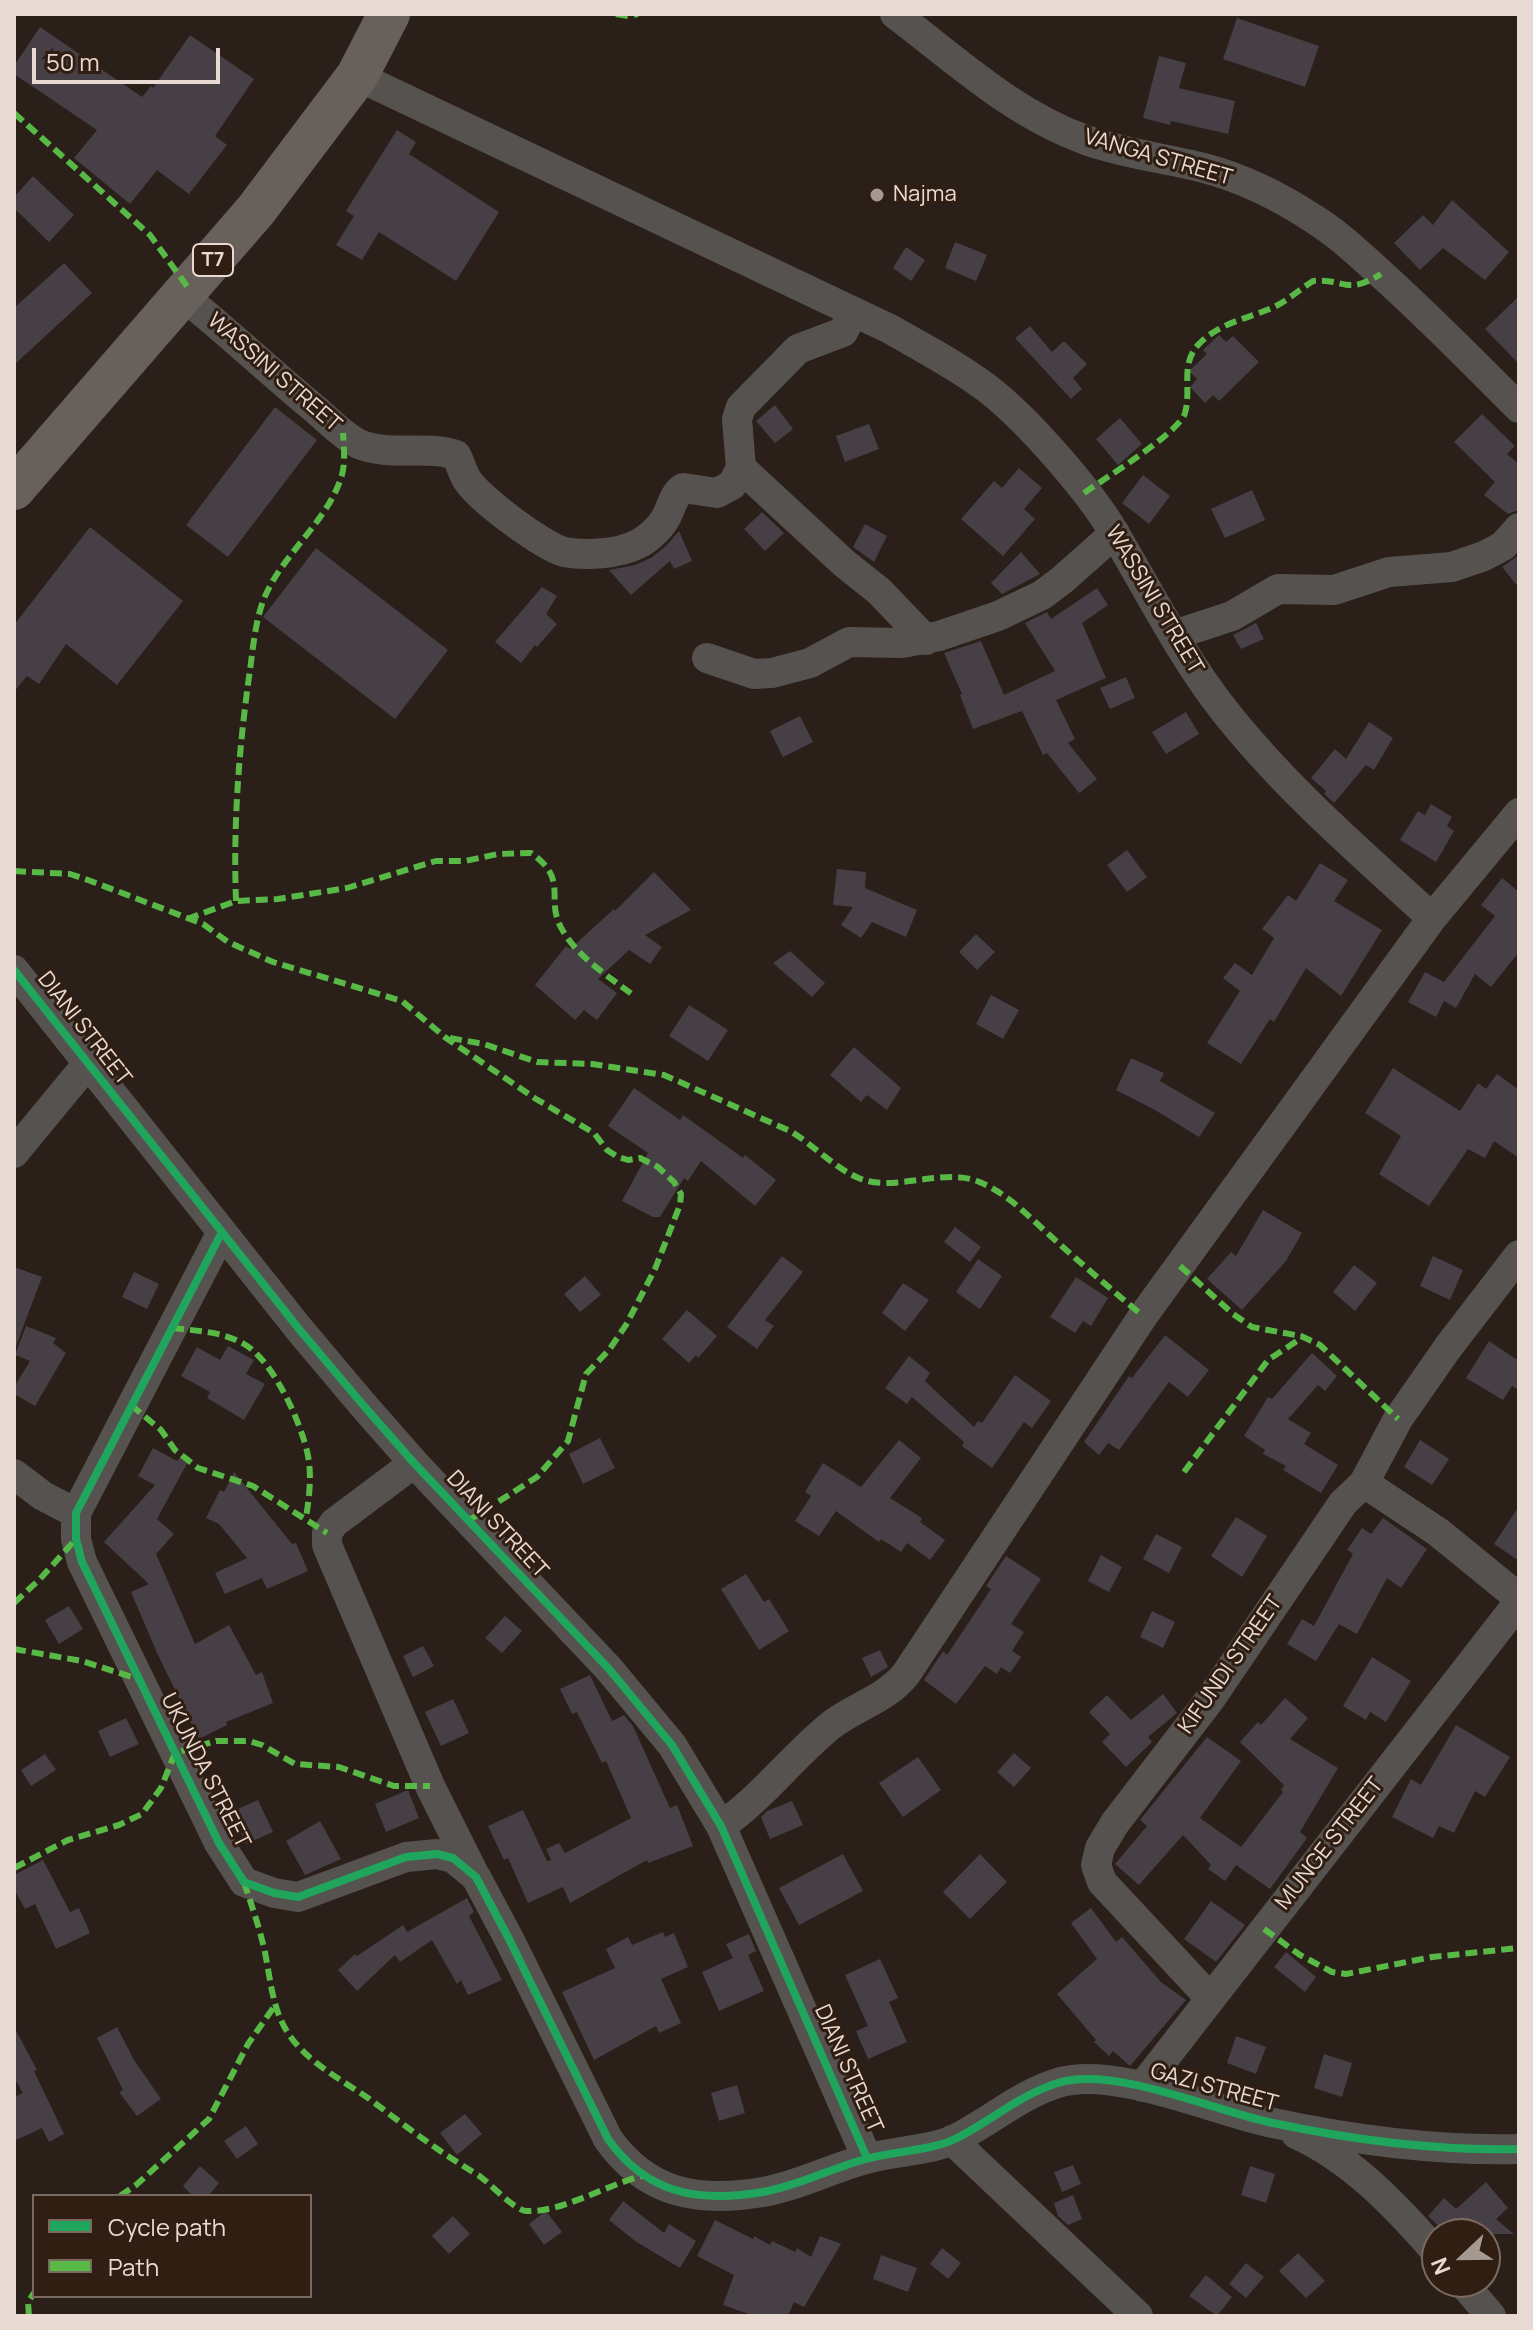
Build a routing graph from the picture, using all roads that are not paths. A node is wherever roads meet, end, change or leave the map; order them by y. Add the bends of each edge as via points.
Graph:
1 (389, 14) edge
2 (895, 14) edge
3 (357, 76) junction
4 (183, 296) junction
5 (853, 313) junction
6 (1519, 408) edge
7 (741, 468) junction
8 (14, 489) edge
9 (1519, 528) edge
10 (1115, 533) junction
11 (1174, 635) junction
12 (926, 640) junction
13 (707, 658) dead end
14 (1519, 813) edge
15 (1432, 918) junction
16 (14, 970) edge
17 (89, 1062) junction
18 (14, 1153) edge
19 (222, 1232) junction
20 (1519, 1255) edge
21 (414, 1463) junction
22 (14, 1474) edge
23 (1364, 1483) junction
24 (76, 1513) junction
25 (1519, 1600) edge
26 (721, 1826) junction
27 (476, 1877) junction
28 (1210, 1998) junction
29 (1142, 2087) junction
30 (1272, 2123) junction
31 (952, 2140) junction
32 (1519, 2149) edge
33 (867, 2158) junction
34 (1421, 2237) edge
35 (1476, 2298) edge
36 (1138, 2316) edge
37 (1491, 2316) edge

1 - 3 highway, T7
2 - 6 street, VANGA STREET via 1000,96 1041,121 1123,151 1217,172 1315,219 1399,289
3 - 4 highway, T7
3 - 5 street, WASSINI STREET
4 - 7 street, WASSINI STREET via 359,444 456,455 466,479 497,510 563,551 637,545 665,519 679,490 724,491
4 - 8 highway, T7
5 - 7 street via 843,332 798,349 741,407
5 - 10 street, WASSINI STREET via 935,353 989,390 1062,466
7 - 12 street
9 - 11 street via 1503,546 1452,567 1389,572 1334,590 1278,589 1232,616
10 - 11 street, WASSINI STREET
10 - 12 street via 1032,600
11 - 15 street, WASSINI STREET via 1223,709 1287,785
12 - 13 street via 849,642 810,663 772,673 754,674
14 - 15 street
15 - 26 street via 1143,1316 906,1674 888,1693 836,1721
16 - 17 street, DIANI STREET
17 - 18 street
17 - 19 street, DIANI STREET
19 - 21 street, DIANI STREET
19 - 24 street
20 - 23 street, KIFUNDI STREET via 1398,1419
21 - 26 street, DIANI STREET via 618,1680 672,1745
21 - 27 street via 334,1523 327,1545 430,1786
22 - 24 street
23 - 25 street via 1438,1532
23 - 28 street, KIFUNDI STREET via 1343,1503 1211,1698 1100,1848 1096,1865 1102,1882
24 - 27 street, UKUNDA STREET via 82,1562 219,1843 244,1882 298,1897 406,1857 437,1854 453,1858
25 - 28 street, MUNGE STREET
26 - 33 street, DIANI STREET
27 - 33 street, UKUNDA STREET via 608,2139 642,2176 677,2191 727,2195 764,2192
28 - 29 street, MUNGE STREET
29 - 30 street, GAZI STREET
29 - 31 street, GAZI STREET via 1084,2078 1060,2083 1021,2099
30 - 32 street, GAZI STREET via 1415,2144
30 - 34 street via 1319,2144 1352,2168
31 - 33 street, GAZI STREET
31 - 36 street
35 - 37 street

